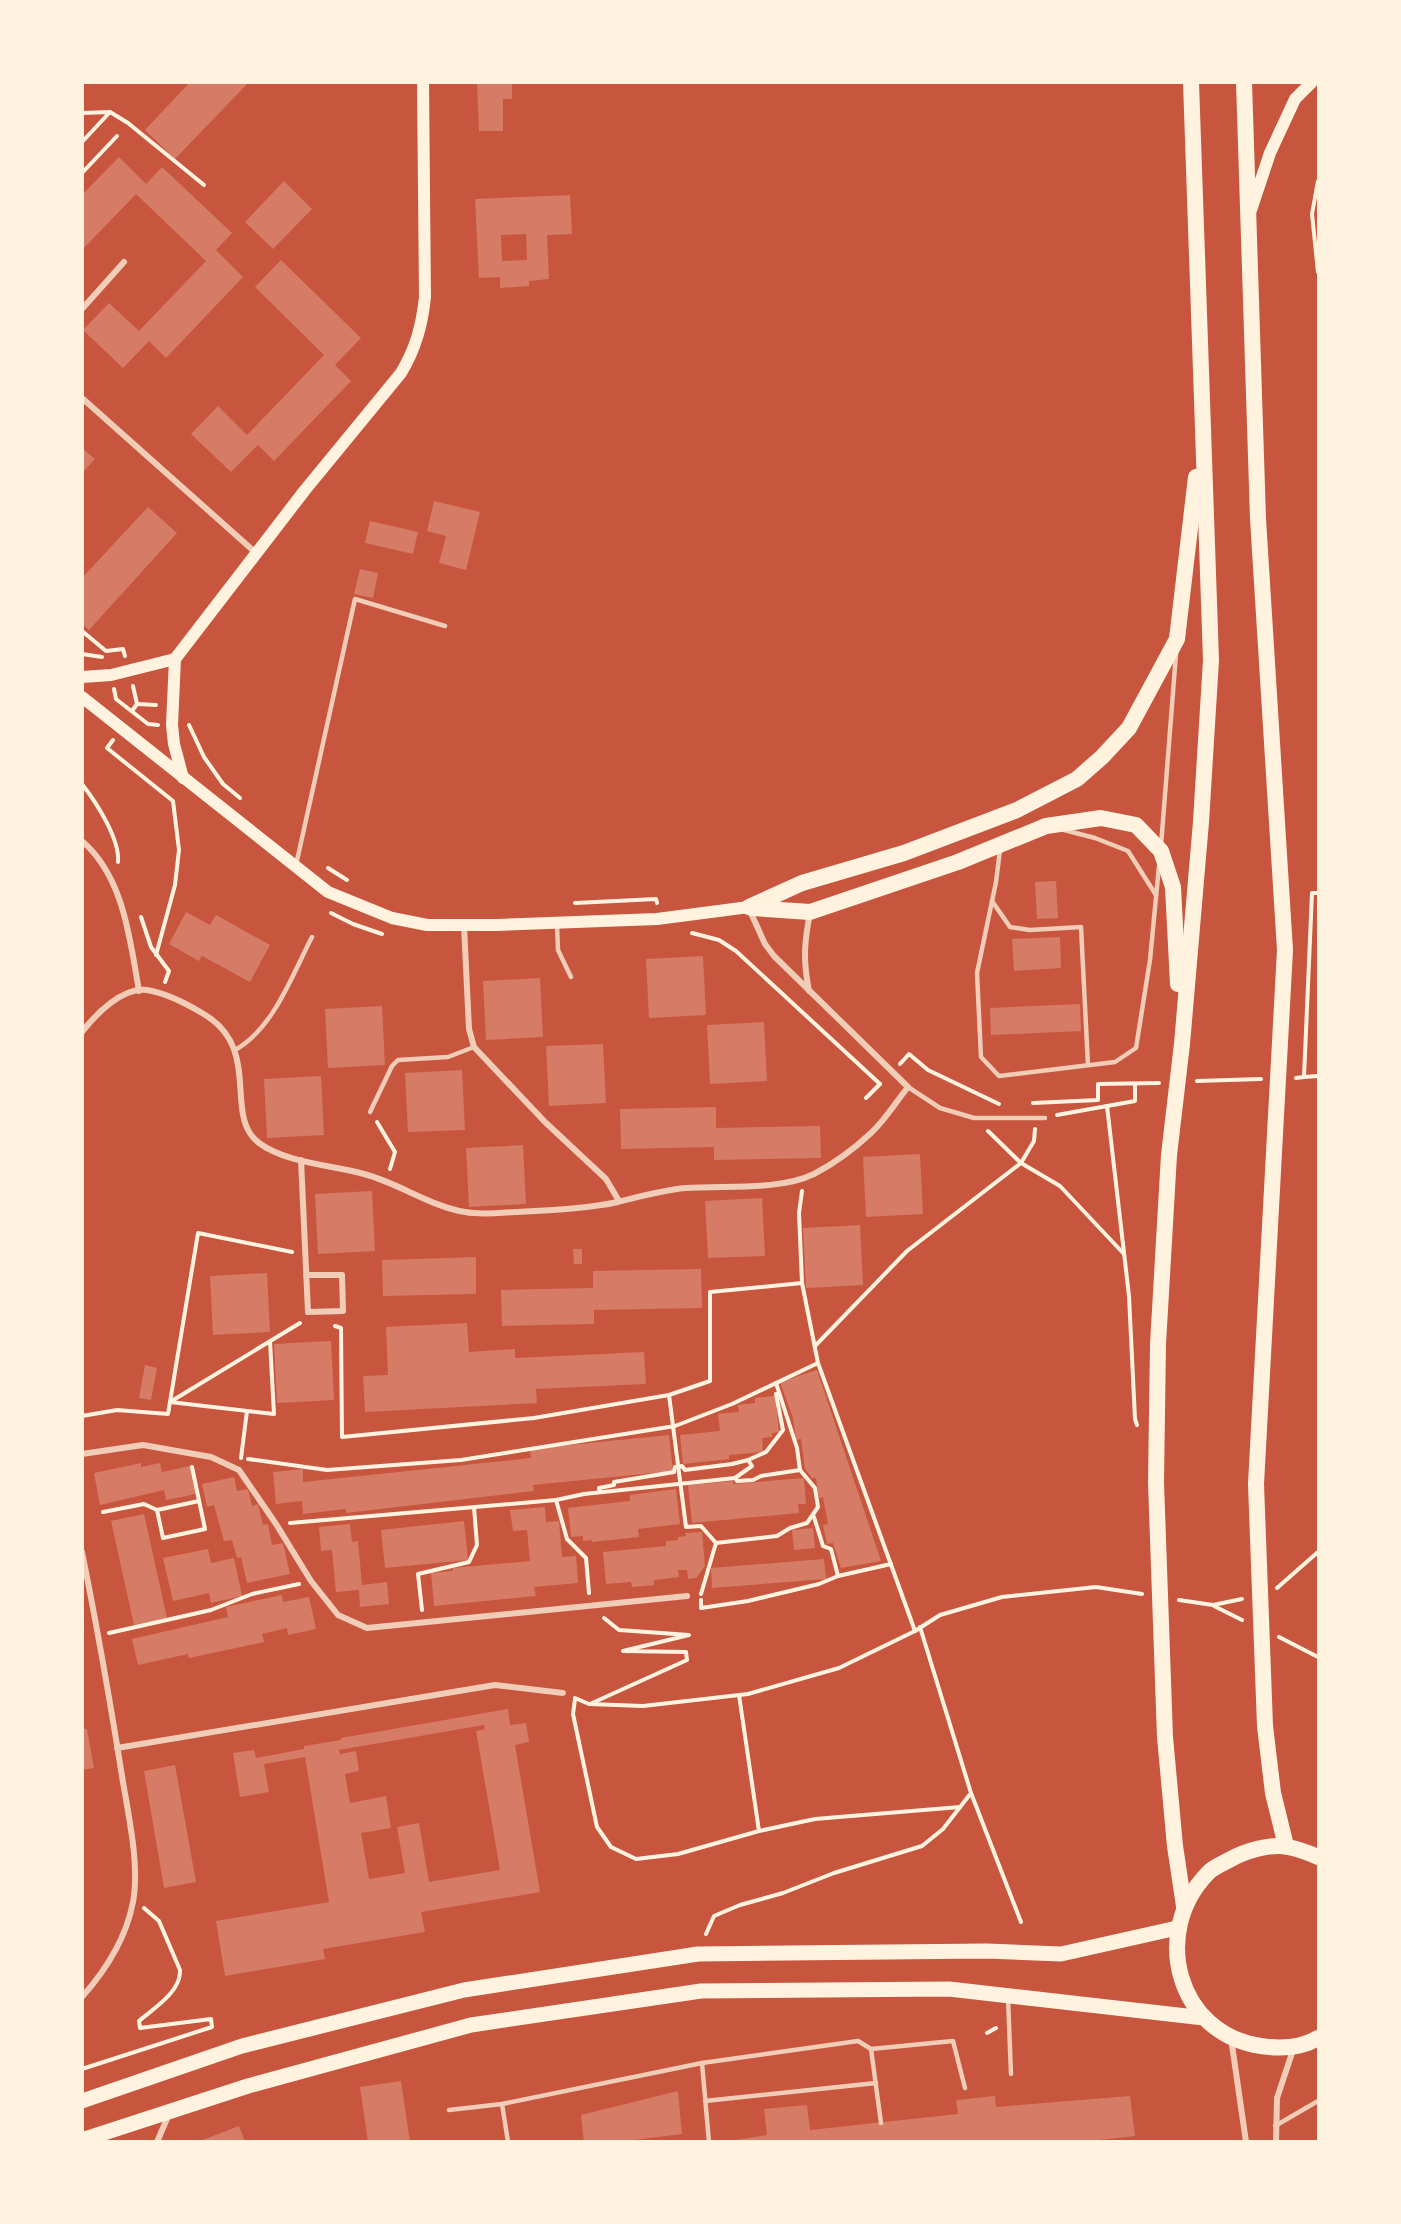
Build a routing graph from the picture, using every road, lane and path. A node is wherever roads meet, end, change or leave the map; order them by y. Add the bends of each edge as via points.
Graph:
1 (423, 82) edge
2 (1191, 82) edge
3 (1244, 82) edge
4 (1312, 82) edge
5 (110, 112) junction
6 (82, 113) edge
7 (117, 136) dead end
8 (82, 142) edge
9 (82, 173) edge
10 (1318, 182) edge
11 (204, 185) dead end
12 (1248, 219) junction
13 (124, 262) dead end
14 (1318, 272) edge
15 (82, 309) edge
16 (82, 398) edge
17 (1203, 423) junction
18 (256, 553) junction
19 (445, 626) dead end
20 (82, 631) edge
21 (1177, 639) junction
22 (82, 654) edge
23 (175, 659) junction
24 (129, 671) junction
25 (111, 675) junction
26 (82, 677) edge
27 (82, 697) edge
28 (137, 704) junction
29 (172, 706) junction
30 (132, 712) junction
31 (172, 725) junction
32 (104, 736) dead end
33 (111, 742) junction
34 (120, 748) dead end
35 (183, 778) junction
36 (82, 784) edge
37 (247, 804) dead end
38 (1046, 826) junction
39 (82, 841) edge
40 (1000, 845) junction
41 (1161, 850) junction
42 (118, 862) dead end
43 (326, 866) dead end
44 (295, 867) junction
45 (352, 883) dead end
46 (1156, 896) junction
47 (656, 899) dead end
48 (992, 901) junction
49 (566, 904) dead end
50 (748, 907) junction
51 (328, 911) dead end
52 (810, 912) junction
53 (557, 923) junction
54 (464, 926) junction
55 (688, 933) dead end
56 (387, 936) dead end
57 (312, 937) dead end
58 (156, 955) dead end
59 (571, 977) dead end
60 (139, 991) junction
61 (809, 992) junction
62 (82, 1032) edge
63 (1182, 1044) junction
64 (474, 1047) junction
65 (235, 1050) junction
66 (909, 1054) dead end
67 (1088, 1065) junction
68 (1318, 1076) edge
69 (1304, 1077) dead end
70 (880, 1084) dead end
71 (1134, 1084) dead end
72 (962, 1086) dead end
73 (908, 1087) junction
74 (1107, 1106) junction
75 (370, 1112) joint
76 (974, 1118) junction
77 (1036, 1118) junction
78 (1045, 1118) joint
79 (301, 1160) junction
80 (1021, 1163) junction
81 (804, 1178) junction
82 (386, 1181) junction
83 (619, 1202) junction
84 (305, 1254) junction
85 (1124, 1255) junction
86 (306, 1275) junction
87 (802, 1283) junction
88 (308, 1315) junction
89 (270, 1341) junction
90 (814, 1346) junction
91 (818, 1363) junction
92 (776, 1383) junction
93 (779, 1394) junction
94 (669, 1395) junction
95 (170, 1402) junction
96 (247, 1411) junction
97 (82, 1416) edge
98 (675, 1426) junction
99 (1139, 1430) dead end
100 (82, 1454) edge
101 (189, 1454) junction
102 (748, 1460) junction
103 (679, 1466) junction
104 (800, 1470) junction
105 (735, 1478) junction
106 (681, 1484) junction
107 (600, 1492) junction
108 (556, 1500) junction
109 (199, 1501) junction
110 (474, 1507) junction
111 (157, 1510) junction
112 (103, 1512) dead end
113 (813, 1516) junction
114 (276, 1524) junction
115 (716, 1543) junction
116 (82, 1552) edge
117 (891, 1564) junction
118 (838, 1576) junction
119 (311, 1581) junction
120 (1143, 1594) dead end
121 (701, 1595) junction
122 (687, 1596) joint
123 (1178, 1600) dead end
124 (1214, 1605) dead end
125 (590, 1607) junction
126 (423, 1623) junction
127 (920, 1627) junction
128 (915, 1631) junction
129 (99, 1635) junction
130 (563, 1693) joint
131 (739, 1695) junction
132 (576, 1698) junction
133 (589, 1704) junction
134 (117, 1749) junction
135 (971, 1793) junction
136 (960, 1807) junction
137 (759, 1831) junction
138 (1286, 1846) junction
139 (1318, 1857) edge
140 (134, 1899) junction
141 (1184, 1906) junction
142 (1021, 1922) dead end
143 (1177, 1928) junction
144 (706, 1934) dead end
145 (1008, 1996) junction
146 (82, 1997) edge
147 (1204, 2018) junction
148 (1231, 2037) junction
149 (1317, 2041) edge
150 (1295, 2046) junction
151 (871, 2049) junction
152 (702, 2062) junction
153 (82, 2069) edge
154 (1011, 2074) dead end
155 (876, 2083) junction
156 (965, 2088) dead end
157 (82, 2101) edge
158 (705, 2101) junction
159 (1318, 2101) edge
160 (502, 2103) junction
161 (449, 2110) dead end
162 (170, 2111) junction
163 (881, 2123) dead end
164 (1275, 2126) junction
165 (83, 2141) edge
166 (157, 2142) edge
167 (508, 2142) edge
168 (709, 2142) edge
169 (1246, 2142) edge
170 (1276, 2142) edge

1 - 18 main road via 425,297 413,354 390,388
2 - 17 highway
3 - 12 highway
4 - 12 main road via 1295,99 1270,153
5 - 6 path
5 - 8 path
5 - 11 path
7 - 9 path
10 - 14 path via 1312,214
12 - 138 highway via 1258,519 1285,950 1256,1484 1265,1726 1273,1793
13 - 15 street
16 - 18 street
17 - 21 highway
17 - 63 highway via 1211,660
18 - 23 main road
19 - 44 lane via 355,599
20 - 24 path via 106,651 123,648
21 - 41 lane
21 - 50 highway via 1129,728 1077,779 1017,810 904,853 802,884
22 - 25 path via 108,658
23 - 24 main road
23 - 29 main road
24 - 25 main road
24 - 28 path
25 - 26 main road
25 - 30 path via 116,699
27 - 35 main road
28 - 29 path
28 - 30 path
29 - 31 main road
30 - 31 path via 148,724
31 - 35 main road
31 - 37 path via 191,725 208,764
32 - 33 path
33 - 34 path
33 - 58 path via 107,748 173,801 179,850 175,885
35 - 44 main road
36 - 42 path via 113,838
38 - 40 highway
38 - 41 highway via 1101,818 1136,825
38 - 46 lane via 1128,851
39 - 60 street via 110,873 129,932
40 - 48 lane
40 - 52 highway
41 - 46 lane
41 - 63 highway via 1173,887
43 - 45 path
44 - 54 main road via 328,892 373,912 413,923
46 - 67 lane via 1136,1048 1115,1062
47 - 49 path
48 - 67 lane via 1010,927 1081,927
48 - 67 lane via 977,973 981,1058 999,1076
50 - 52 highway
50 - 53 main road via 657,918
50 - 61 street via 765,944
51 - 56 path
52 - 61 street via 804,942
53 - 54 main road
53 - 59 lane via 558,950
54 - 64 street via 468,1020
55 - 70 path via 719,940 736,951
57 - 65 lane via 273,1012 249,1041
60 - 62 street via 105,1007
60 - 65 street via 160,994 203,1013 223,1030
61 - 73 street
63 - 141 highway via 1169,1155 1158,1344 1156,1482 1165,1737
64 - 75 lane via 448,1057 398,1060
64 - 83 street via 606,1179
65 - 79 street via 244,1114 251,1134 267,1148
66 - 72 path via 928,1070
68 - 69 path
71 - 74 path via 1135,1101
73 - 76 lane via 940,1108
73 - 81 street via 871,1133 826,1167
74 - 78 path
74 - 85 path
75 - 82 path via 395,1152
76 - 77 lane
76 - 80 path
77 - 78 lane
77 - 80 path via 1034,1141
79 - 82 street
79 - 84 street
80 - 85 path via 1060,1186
80 - 90 path via 907,1251
81 - 83 street via 675,1189
81 - 87 path via 799,1213
82 - 83 street via 442,1207 477,1214
84 - 86 street
84 - 95 path via 198,1233
85 - 99 path via 1135,1419
86 - 88 street
86 - 88 street via 342,1275 343,1311
87 - 90 path
87 - 94 path via 710,1292 711,1381
88 - 89 path
88 - 94 path via 341,1328 342,1437 534,1418
89 - 95 path
89 - 96 path via 274,1414
90 - 91 path
91 - 92 path
91 - 117 path
92 - 93 path
92 - 98 path
93 - 102 path via 783,1430 766,1452
93 - 104 path
94 - 98 path
95 - 96 path
95 - 97 path via 168,1414 117,1410
96 - 98 path via 241,1458 327,1470 461,1460
98 - 103 path
100 - 101 street via 143,1445
101 - 109 path
101 - 114 street via 211,1457 239,1470
102 - 103 path via 685,1470
102 - 105 path via 752,1466
103 - 106 path
103 - 107 path via 674,1472 614,1482 599,1488
104 - 105 path via 753,1480
104 - 113 path via 815,1488 818,1508
105 - 106 path
106 - 107 path
106 - 115 path via 686,1527 701,1526
107 - 108 path
108 - 110 path
108 - 125 path via 567,1539 586,1558
109 - 111 path
109 - 111 path via 205,1529 163,1538
110 - 114 path
110 - 126 path via 477,1545 469,1562 418,1574
111 - 112 path via 144,1504
113 - 115 path via 807,1523 777,1536
113 - 118 path via 823,1546 831,1549
114 - 119 street
115 - 121 path
116 - 129 street
117 - 118 path
117 - 128 path
118 - 121 path via 748,1601 701,1608
119 - 126 street via 338,1615 367,1628
119 - 129 path via 252,1593 211,1610
120 - 127 path via 1096,1587 1002,1597 940,1615
121 - 122 path
122 - 125 street
123 - 124 path
125 - 126 street
125 - 133 path via 620,1630 689,1635 623,1651 686,1652 687,1660
127 - 128 path
127 - 135 path
128 - 131 path via 839,1668
129 - 134 street
130 - 132 path
130 - 134 street via 495,1685
131 - 133 path via 643,1706
131 - 137 path
132 - 133 path
132 - 137 path via 573,1714 597,1827 611,1847 636,1858 653,1857
134 - 140 street via 130,1829
135 - 136 path
135 - 142 path
136 - 137 path via 815,1819
136 - 144 path via 943,1829 922,1846 740,1905 714,1916
138 - 139 highway
138 - 141 highway via 1244,1851 1208,1872
140 - 146 street via 117,1948
140 - 153 path via 159,1920 180,1970 173,1991 140,2021 140,2028 211,2019 212,2027
141 - 143 highway
143 - 147 highway via 1176,1960 1186,1991
143 - 157 main road via 1061,1954 698,1954 464,1990 242,2046
145 - 147 main road
145 - 154 lane
145 - 162 main road via 949,1989 701,1991 471,2025
147 - 148 highway
148 - 150 highway via 1262,2046
148 - 169 street
149 - 150 highway
150 - 164 street via 1276,2098
151 - 152 lane via 858,2041
151 - 155 lane
151 - 156 lane via 953,2041
152 - 158 lane
152 - 160 lane
155 - 158 lane
155 - 163 lane
158 - 168 lane
159 - 164 lane
160 - 161 lane
160 - 167 lane
162 - 165 main road
162 - 166 street
164 - 170 street

